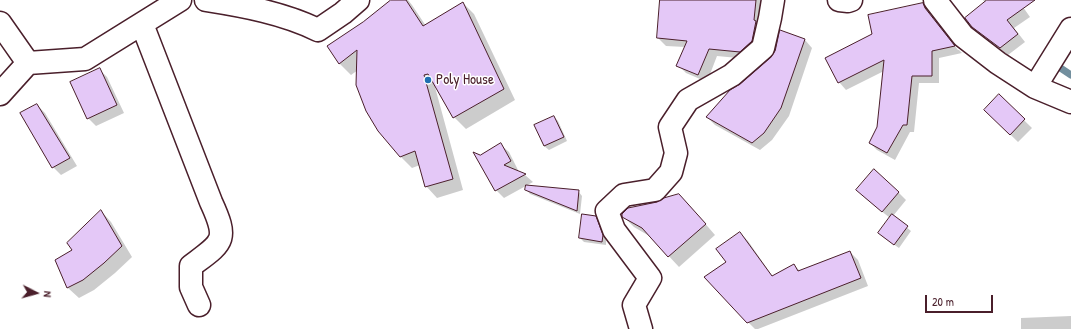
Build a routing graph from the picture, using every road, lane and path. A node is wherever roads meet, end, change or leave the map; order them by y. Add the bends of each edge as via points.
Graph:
1 (180, 0) edge
2 (206, 0) edge
3 (358, 0) edge
4 (773, 0) edge
5 (839, 0) edge
6 (851, 0) edge
7 (935, 0) edge
8 (0, 23) edge
9 (142, 24) junction
10 (1071, 29) edge
11 (28, 63) junction
12 (1035, 87) junction
13 (0, 94) edge
14 (1071, 102) edge
15 (199, 305) dead end
16 (641, 329) edge

1 - 9 street
2 - 3 street via 244,6 299,21 318,30
4 - 16 street via 762,48 732,75 688,100 670,128 676,153 671,172 655,190 624,194 607,211 614,230 650,278 634,306
5 - 6 street
7 - 12 street via 963,36
8 - 11 street
9 - 11 street via 85,59
9 - 15 street via 220,222 221,238 215,248 191,266 191,287
10 - 12 street
11 - 13 street
12 - 14 street

